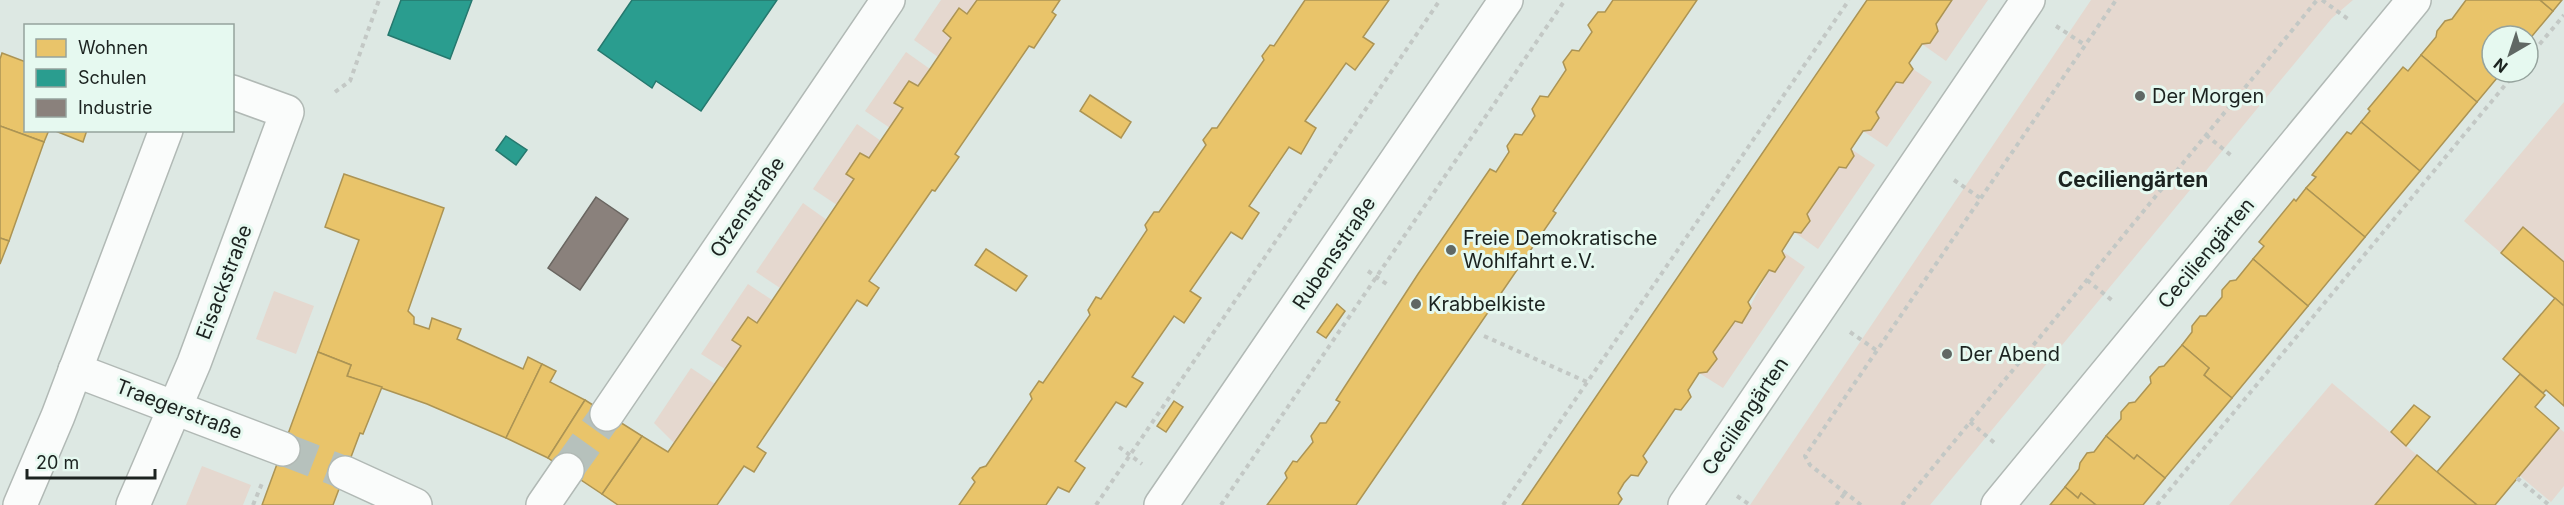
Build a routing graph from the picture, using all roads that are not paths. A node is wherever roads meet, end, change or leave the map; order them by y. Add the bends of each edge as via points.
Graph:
1 (888, 0) edge
2 (1506, 0) edge
3 (2028, 0) edge
4 (2414, 0) edge
5 (234, 93) edge
6 (165, 132) edge
7 (75, 370) junction
8 (174, 407) junction
9 (607, 414) tunnel mouth
10 (283, 449) tunnel mouth
11 (567, 470) tunnel mouth
12 (345, 473) tunnel mouth
13 (20, 505) edge
14 (133, 505) edge
15 (415, 505) edge
16 (543, 505) edge
17 (1161, 505) edge
18 (1685, 505) edge
19 (1998, 505) edge

1 - 9 street, Otzenstraße
2 - 17 street, Rubensstraße
3 - 18 street, Ceciliengärten
4 - 19 street, Ceciliengärten
5 - 8 street, Eisackstraße via 287,112
6 - 7 street
7 - 8 street, Traegerstraße
7 - 13 street
8 - 10 street, Traegerstraße
8 - 14 street, Eisackstraße
11 - 16 street
12 - 15 street

